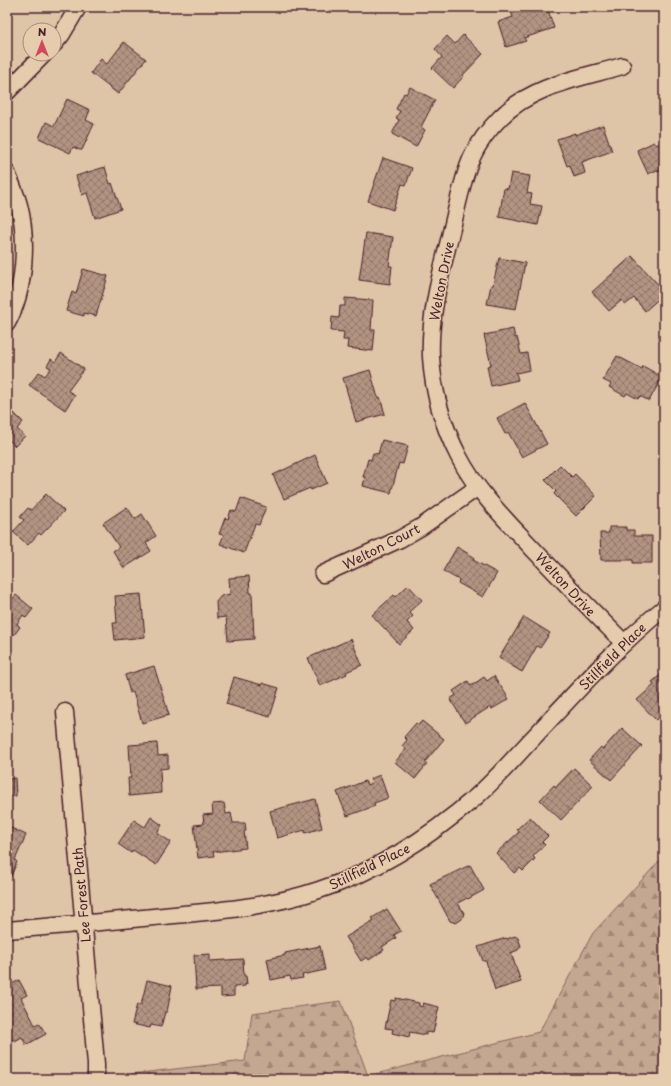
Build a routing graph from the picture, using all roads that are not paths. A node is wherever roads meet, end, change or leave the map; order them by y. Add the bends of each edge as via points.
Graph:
1 (78, 7) edge
2 (62, 34) edge
3 (36, 62) edge
4 (622, 66) dead end
5 (7, 92) edge
6 (7, 173) edge
7 (7, 323) edge
8 (478, 487) junction
9 (323, 574) dead end
10 (664, 608) edge
11 (624, 643) junction
12 (64, 712) dead end
13 (84, 924) junction
14 (7, 930) edge
15 (96, 1079) edge

1 - 2 street
3 - 5 street
4 - 8 street, Welton Drive via 551,86 510,109 486,134 464,175 435,300 431,328 431,357 436,394 448,433 459,458
6 - 7 street via 19,206 24,253 22,278
8 - 9 street, Welton Court via 400,539
8 - 11 street, Welton Drive
10 - 11 street, Stillfield Place
11 - 13 street, Stillfield Place via 477,796 431,832 390,859 349,879 290,899 240,909
12 - 13 street, Lee Forest Path
13 - 14 street, Stillfield Place
13 - 15 street, Lee Forest Path

